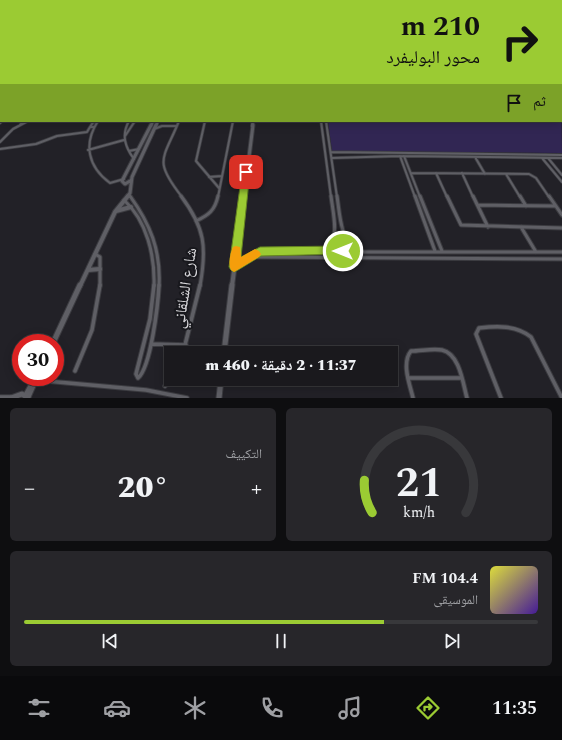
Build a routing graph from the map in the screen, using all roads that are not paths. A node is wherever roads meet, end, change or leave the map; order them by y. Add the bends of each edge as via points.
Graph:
1 (23, 122) edge
2 (26, 122) edge
3 (93, 122) edge
4 (97, 122) edge
5 (129, 122) edge
6 (134, 122) edge
7 (156, 122) edge
8 (179, 122) edge
9 (205, 122) edge
10 (233, 122) edge
11 (253, 122) edge
12 (321, 122) edge
13 (326, 122) edge
14 (20, 125) junction
15 (162, 126) junction
16 (177, 126) junction
17 (90, 127) junction
18 (94, 127) junction
19 (154, 129) junction
20 (124, 139) junction
21 (0, 142) edge
22 (0, 149) edge
23 (140, 149) junction
24 (88, 150) junction
25 (128, 151) junction
26 (331, 152) junction
27 (539, 154) junction
28 (545, 154) junction
29 (562, 154) edge
30 (400, 156) junction
31 (404, 156) junction
32 (475, 157) junction
33 (332, 158) junction
34 (542, 158) junction
35 (548, 158) junction
36 (562, 158) edge
37 (134, 159) junction
38 (411, 173) junction
39 (436, 173) junction
40 (462, 173) junction
41 (485, 174) junction
42 (506, 174) junction
43 (562, 175) edge
44 (222, 176) junction
45 (210, 177) junction
46 (124, 178) junction
47 (130, 182) junction
48 (562, 182) edge
49 (220, 188) junction
50 (129, 195) junction
51 (124, 200) junction
52 (478, 205) junction
53 (526, 206) junction
54 (556, 206) junction
55 (131, 207) junction
56 (115, 212) junction
57 (562, 215) edge
58 (196, 221) junction
59 (488, 226) junction
60 (521, 227) junction
61 (562, 228) edge
62 (329, 251) junction
63 (356, 251) junction
64 (407, 251) junction
65 (435, 251) junction
66 (442, 251) junction
67 (536, 252) junction
68 (562, 252) edge
69 (95, 254) junction
70 (255, 255) junction
71 (409, 258) junction
72 (562, 259) edge
73 (234, 267) junction
74 (100, 269) junction
75 (88, 270) junction
76 (159, 286) junction
77 (153, 287) junction
78 (57, 334) edge
79 (151, 344) junction
80 (186, 345) joint
81 (225, 346) edge
82 (75, 371) dead end
83 (409, 378) junction
84 (461, 378) junction
85 (64, 382) edge
86 (32, 386) edge
87 (220, 386) edge
88 (0, 397) edge
89 (27, 397) edge
90 (11, 398) edge
91 (187, 398) edge
92 (219, 398) edge
93 (413, 398) edge
94 (467, 398) edge
95 (501, 398) edge
96 (562, 398) edge

1 - 14 street
2 - 14 street
3 - 17 street
4 - 18 street
5 - 20 street
6 - 20 street
7 - 15 street
7 - 19 street
7 - 23 street
8 - 16 street, شارع الشلقاني
9 - 45 street via 196,159 197,164
10 - 44 street
11 - 73 street
12 - 62 street via 335,229 333,244
13 - 26 street
14 - 21 street
15 - 16 street
15 - 19 street
16 - 58 street, شارع الشلقاني via 163,159 163,167 167,178 183,198
17 - 18 street
17 - 22 street via 87,132
18 - 24 street via 89,137
19 - 47 street
20 - 24 street
20 - 25 street
23 - 25 street
23 - 37 street
24 - 46 street via 92,163 106,181 110,183
25 - 37 street
26 - 27 street
26 - 33 street
27 - 28 street
27 - 34 street
28 - 29 street
28 - 35 street
30 - 31 street
30 - 33 street
30 - 65 street
31 - 32 street
31 - 38 street
32 - 34 street
32 - 41 street
33 - 63 street via 343,234
34 - 35 street
34 - 48 street
35 - 36 street
35 - 43 street
37 - 46 street
38 - 39 street
38 - 66 street
39 - 40 street
39 - 59 street via 459,223 464,226
40 - 41 street
40 - 52 street
41 - 42 street
42 - 53 street
42 - 54 street via 527,174 534,177
44 - 45 street
44 - 49 street
45 - 49 street
46 - 47 street via 122,181 125,184
47 - 50 street
49 - 58 street via 214,211
50 - 51 street
50 - 76 street via 143,214 154,240 159,263
51 - 55 street
51 - 56 street
52 - 53 street
52 - 59 street
53 - 54 street
54 - 57 street
55 - 56 street
55 - 77 street via 149,242
56 - 69 street
58 - 80 street, شارع الشلقاني via 205,253
59 - 60 street
60 - 61 street
60 - 67 street
62 - 63 street
62 - 70 street via 260,252
63 - 64 street
64 - 65 street
64 - 71 street
65 - 66 street
66 - 67 street
67 - 68 street
69 - 74 street via 100,257
69 - 75 street
70 - 71 street
70 - 73 street
71 - 72 street
73 - 81 street
74 - 75 street
74 - 82 street via 95,322
75 - 78 street
76 - 77 street
76 - 79 street
77 - 79 street via 149,325 136,374 138,378 143,374
79 - 80 street
83 - 84 street
83 - 84 street via 406,360 409,353 442,350 450,353 455,360
83 - 93 street
84 - 94 street
85 - 91 street via 146,390
86 - 89 street
87 - 92 street
88 - 90 street
89 - 90 street via 19,394
95 - 96 street via 476,334 479,328 516,328 531,337

